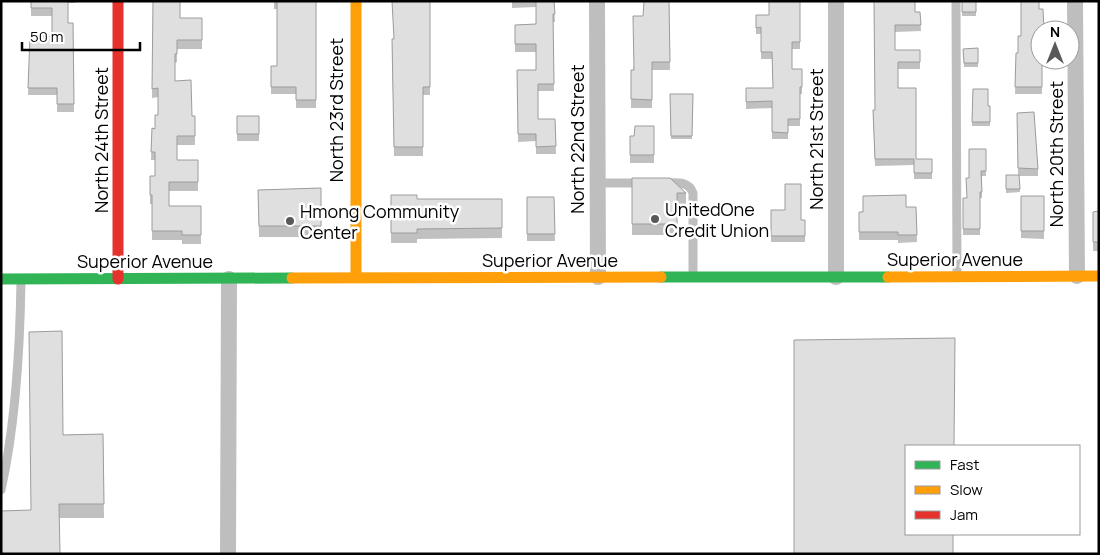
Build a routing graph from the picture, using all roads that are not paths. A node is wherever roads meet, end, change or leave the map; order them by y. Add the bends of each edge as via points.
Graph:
1 (118, 1) edge
2 (356, 1) edge
3 (597, 1) edge
4 (836, 1) edge
5 (956, 1) edge
6 (1075, 1) edge
7 (597, 183) junction
8 (958, 276) junction
9 (1077, 276) junction
10 (1099, 276) edge
11 (693, 277) junction
12 (836, 277) junction
13 (229, 278) junction
14 (356, 278) junction
15 (598, 278) junction
16 (1, 279) edge
17 (21, 279) junction
18 (118, 279) junction
19 (1, 490) edge
20 (228, 554) edge

1 - 18 street, North 24th Street
2 - 14 street, North 23rd Street
3 - 7 street, North 22nd Street
4 - 12 street, North 21st Street
5 - 8 lane
6 - 9 street, North 20th Street
7 - 11 lane via 688,184 693,193
7 - 15 street, North 22nd Street
8 - 9 street, Superior Avenue
8 - 12 street, Superior Avenue
9 - 10 street, Superior Avenue
11 - 12 street, Superior Avenue
11 - 15 street, Superior Avenue
13 - 14 street, Superior Avenue
13 - 18 street, Superior Avenue
13 - 20 street
14 - 15 street, Superior Avenue
16 - 17 street, Superior Avenue
17 - 18 street, Superior Avenue
17 - 19 lane via 21,322 10,453

